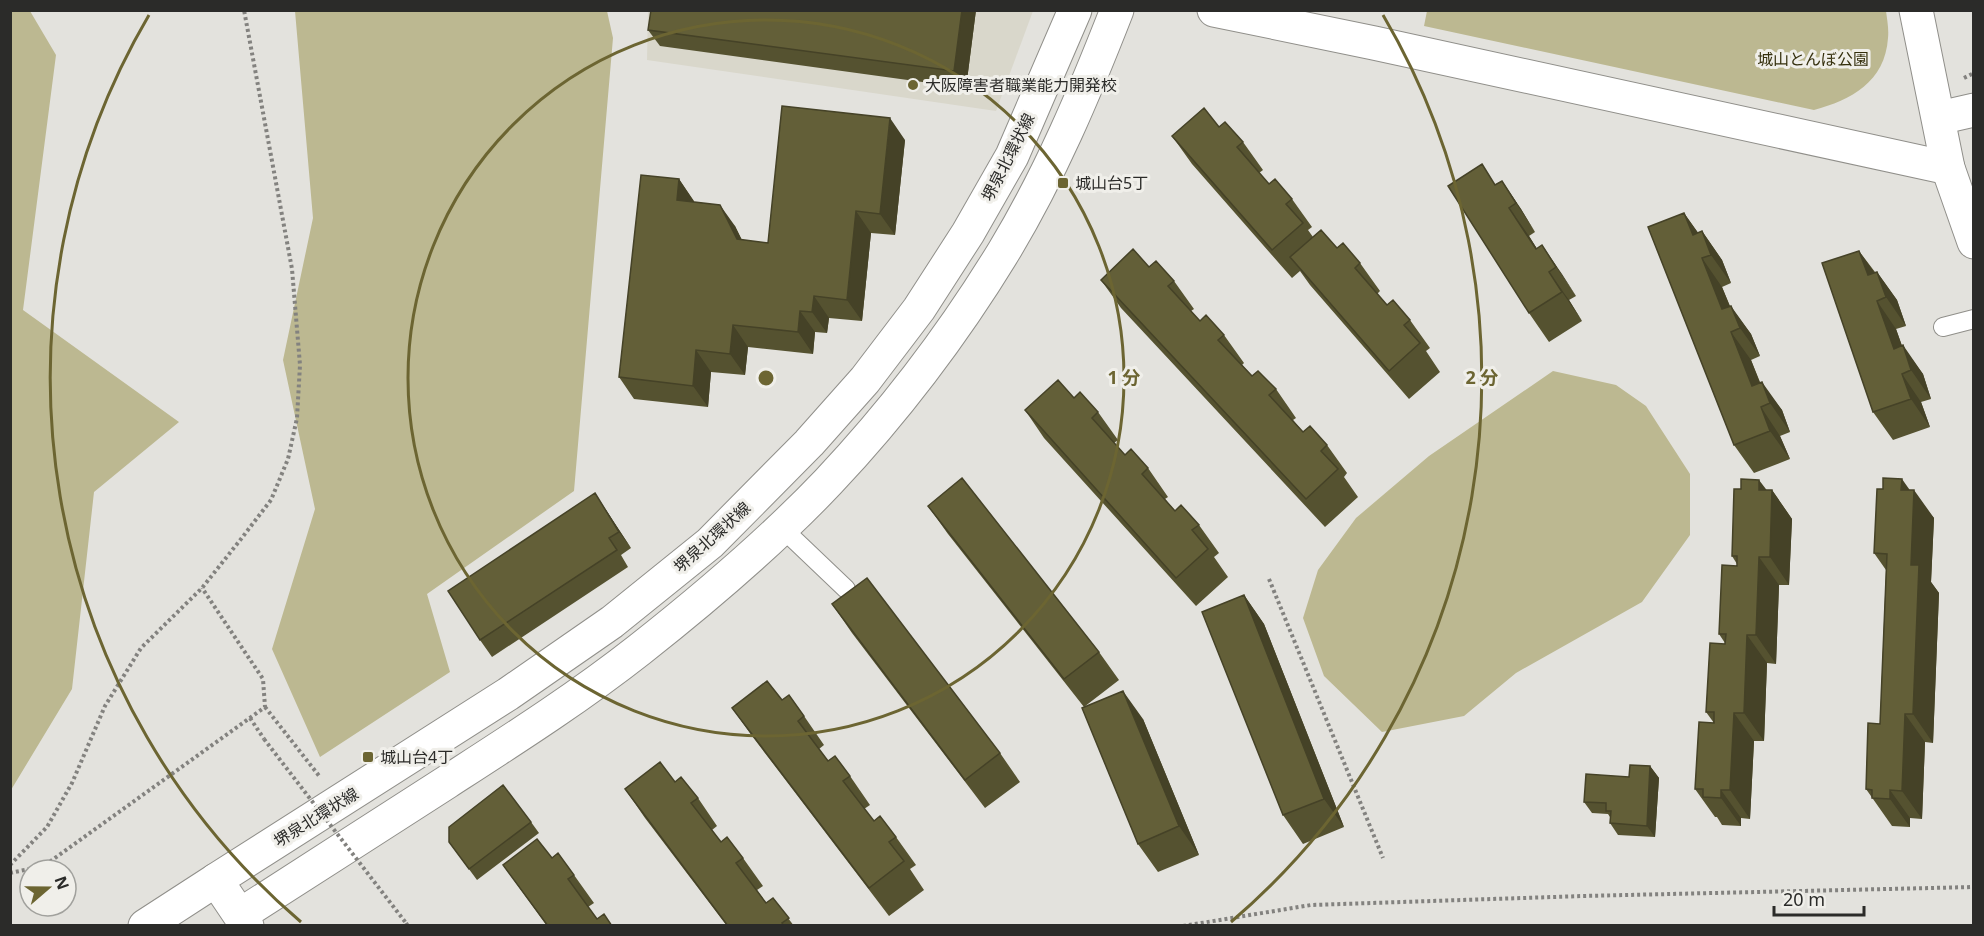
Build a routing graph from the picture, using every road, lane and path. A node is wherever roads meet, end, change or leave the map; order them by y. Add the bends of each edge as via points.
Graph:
1 (244, 10) edge
2 (1074, 10) edge
3 (1117, 10) edge
4 (1214, 10) edge
5 (1916, 10) edge
6 (1974, 110) edge
7 (1939, 118) junction
8 (1948, 168) junction
9 (1974, 242) edge
10 (1974, 319) edge
11 (1943, 327) dead end
12 (782, 528) junction
13 (1269, 579) dead end
14 (202, 588) junction
15 (846, 589) dead end
16 (265, 707) junction
17 (250, 718) junction
18 (326, 785) dead end
19 (1383, 858) dead end
20 (10, 865) edge
21 (10, 873) edge
22 (216, 880) junction
23 (1974, 887) edge
24 (237, 922) edge
25 (407, 924) edge
26 (145, 926) edge
27 (1183, 926) edge

1 - 14 path via 292,269 300,364 297,418 288,459 271,500
2 - 22 main road, 堺泉北環状線 via 1011,156 968,233 906,327 801,452 710,543 612,622 508,694
3 - 12 main road via 1047,170 1005,249 893,408
4 - 8 main road
5 - 7 main road
6 - 7 main road
7 - 8 main road
8 - 9 main road
10 - 11 lane
12 - 15 lane
12 - 24 main road via 637,652 532,728
13 - 19 path
14 - 16 path via 263,679
14 - 20 path via 141,648 105,706 72,783 47,827
16 - 17 path
16 - 18 path
17 - 21 path via 44,866
17 - 25 path, bridge
22 - 24 main road
22 - 26 main road, 堺泉北環状線
23 - 27 path via 1311,905

